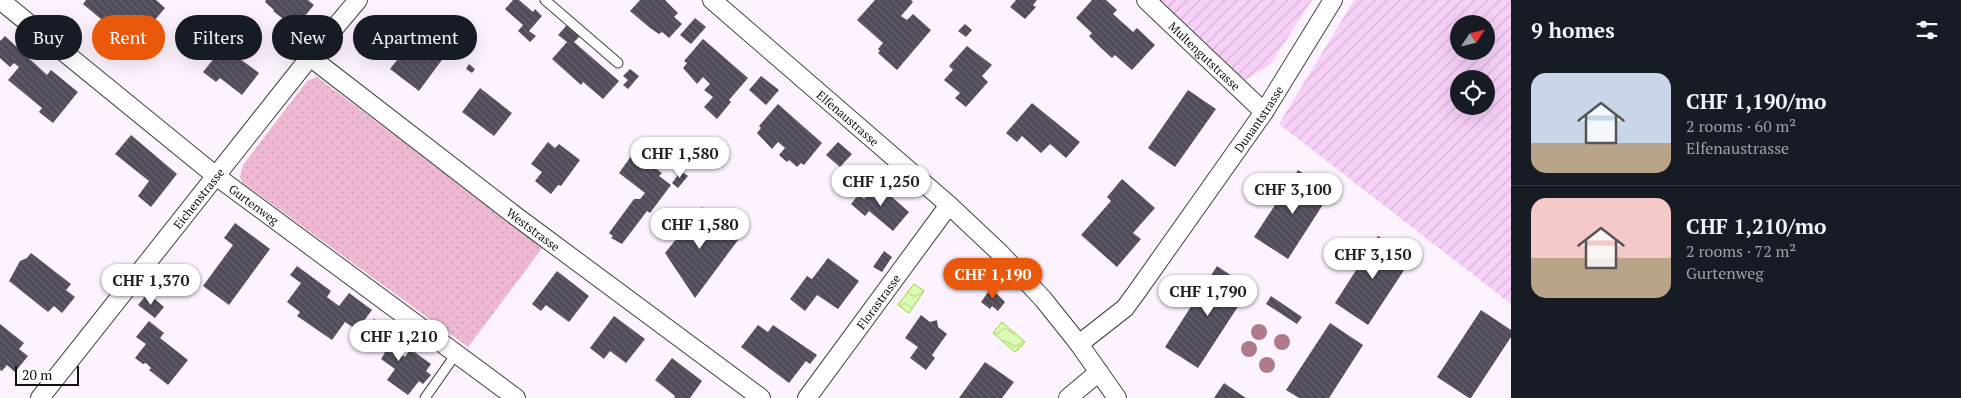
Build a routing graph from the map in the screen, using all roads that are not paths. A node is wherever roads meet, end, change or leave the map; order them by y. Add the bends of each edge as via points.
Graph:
1 (0, 0) edge
2 (358, 0) edge
3 (545, 0) edge
4 (712, 0) edge
5 (1146, 0) edge
6 (1333, 0) edge
7 (343, 18) edge
8 (308, 60) edge
9 (314, 60) edge
10 (618, 63) dead end
11 (1264, 112) junction
12 (216, 176) junction
13 (949, 205) junction
14 (1079, 344) junction
15 (456, 354) junction
16 (1099, 372) junction
17 (40, 398) edge
18 (425, 398) edge
19 (516, 398) edge
20 (761, 398) edge
21 (807, 398) edge
22 (1068, 398) edge
23 (1117, 398) edge

1 - 12 street, Gurtenweg
2 - 7 street, Eichenstrasse
3 - 10 lane
4 - 13 street, Elfenaustrasse
5 - 11 street, Multengutstrasse
6 - 11 street, Dunantstrasse
8 - 12 street, Eichenstrasse
9 - 20 street, Weststrasse via 517,217
11 - 14 street, Dunantstrasse via 1125,308
12 - 15 street, Gurtenweg
12 - 17 street, Eichenstrasse
13 - 14 street, Elfenaustrasse via 1023,276
13 - 21 street, Florastrasse
14 - 16 street, Elfenaustrasse
15 - 18 lane
15 - 19 street, Gurtenweg
16 - 22 street
16 - 23 street, Elfenaustrasse

